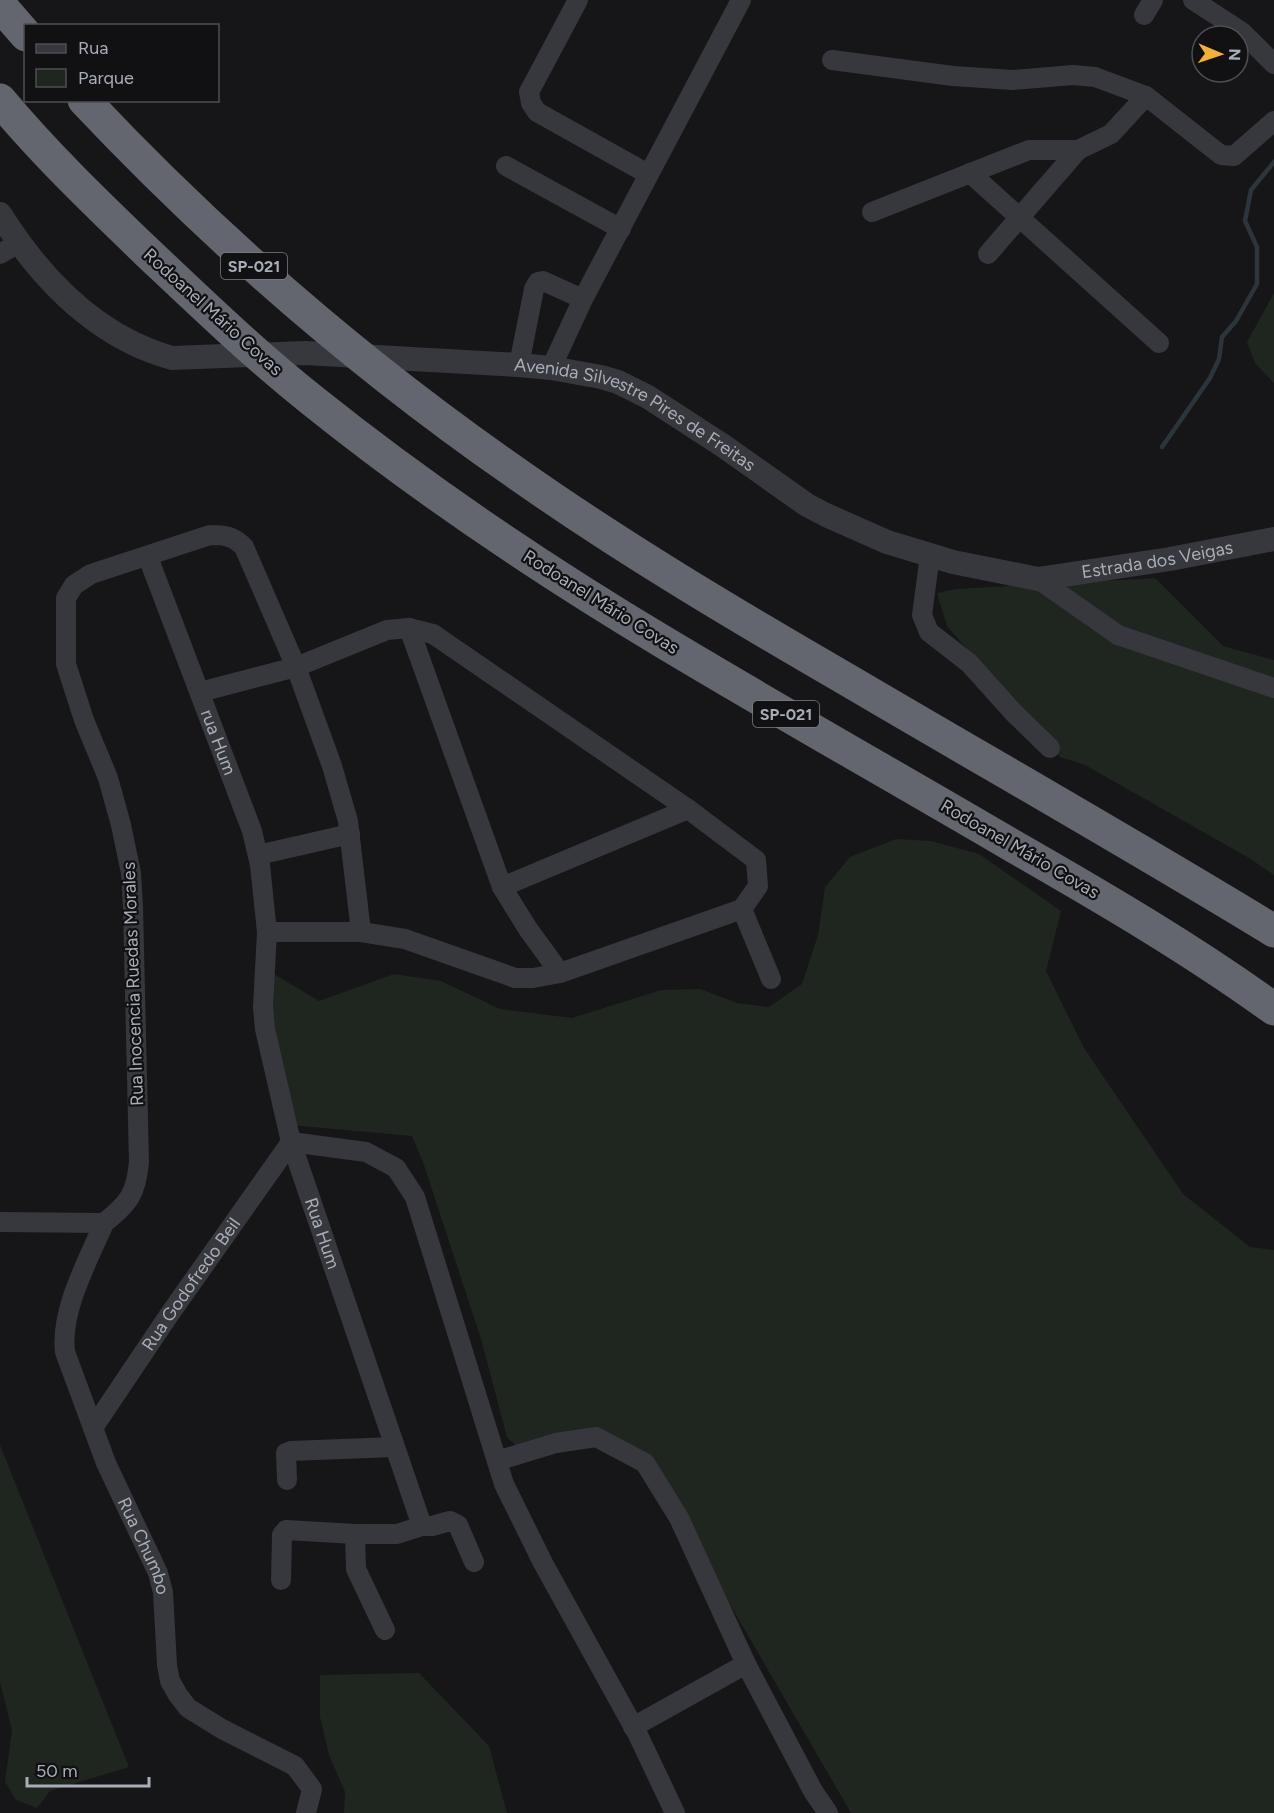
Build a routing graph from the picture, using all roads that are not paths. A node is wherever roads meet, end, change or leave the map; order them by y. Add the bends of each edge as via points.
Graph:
1 (578, 0) edge
2 (741, 0) edge
3 (1193, 0) edge
4 (0, 5) edge
5 (24, 33) edge
6 (832, 60) dead end
7 (1274, 64) edge
8 (1146, 96) junction
9 (0, 100) edge
10 (86, 102) edge
11 (1274, 121) edge
12 (1078, 150) junction
13 (506, 166) dead end
14 (970, 173) junction
15 (648, 174) junction
16 (872, 212) dead end
17 (0, 214) edge
18 (1019, 218) junction
19 (621, 229) junction
20 (9, 249) edge
21 (988, 254) dead end
22 (583, 299) junction
23 (1158, 344) dead end
24 (519, 365) junction
25 (551, 368) junction
26 (1274, 539) edge
27 (930, 555) junction
28 (148, 557) junction
29 (1038, 579) junction
30 (409, 628) junction
31 (296, 667) junction
32 (1274, 688) edge
33 (200, 692) junction
34 (1050, 748) dead end
35 (688, 809) junction
36 (350, 834) junction
37 (258, 855) junction
38 (502, 887) junction
39 (742, 909) junction
40 (361, 932) junction
41 (1274, 932) edge
42 (267, 933) junction
43 (560, 973) junction
44 (771, 979) dead end
45 (1274, 1009) edge
46 (291, 1142) junction
47 (0, 1222) edge
48 (104, 1223) junction
49 (93, 1428) junction
50 (394, 1447) junction
51 (497, 1461) junction
52 (287, 1480) dead end
53 (422, 1526) junction
54 (355, 1534) junction
55 (474, 1562) dead end
56 (281, 1581) dead end
57 (385, 1630) dead end
58 (746, 1664) junction
59 (633, 1727) junction
60 (306, 1813) edge
61 (675, 1813) edge
62 (828, 1813) edge

1 - 15 street via 529,92 531,103 537,112
2 - 15 street
3 - 7 street via 1242,32
4 - 5 highway
6 - 8 street via 1013,80 1095,77
8 - 11 street via 1221,155 1234,156
8 - 12 street via 1111,134
9 - 45 highway, Rodoanel Mário Covas / SP-021 via 102,209 211,314 311,400 495,536 615,612 1105,899
10 - 41 highway, SP-021 via 138,158 257,269 352,350 531,484 704,597
12 - 14 street via 1029,150
12 - 18 street
13 - 19 street
14 - 16 street
14 - 18 street
15 - 19 street
17 - 20 street, Avenida Silvestre Pires de Freitas
18 - 21 street
18 - 23 street
19 - 22 street
20 - 24 street, Avenida Silvestre Pires de Freitas via 71,303 154,353 197,358 305,353
22 - 24 street via 543,281 537,282
22 - 25 street
24 - 25 street, Avenida Silvestre Pires de Freitas
25 - 27 street, Avenida Silvestre Pires de Freitas via 631,387 807,505 887,542
26 - 29 street, Estrada dos Veigas
27 - 29 street, Avenida Silvestre Pires de Freitas
27 - 34 street via 922,615 928,632 969,663
28 - 31 street via 210,536 235,538 244,547
28 - 33 street, rua Hum
28 - 48 street, Rua Inocencia Ruedas Morales via 91,574 74,585 66,598 66,664 108,778 131,873 140,1162 131,1197
29 - 32 street, Avenida Silvestre Pires de Freitas via 1118,635
30 - 31 street via 387,630
30 - 35 street via 433,634
30 - 38 street
31 - 33 street
31 - 36 street via 332,766
33 - 37 street, rua Hum
35 - 38 street
35 - 39 street via 756,860 758,886
36 - 37 street
36 - 40 street
37 - 42 street, rua Hum
38 - 43 street
39 - 43 street
39 - 44 street
40 - 42 street
40 - 43 street via 405,939 514,978
42 - 46 street, Rua Hum via 265,1029
46 - 49 street, Rua Godofredo Beil
46 - 50 street, Rua Hum
46 - 51 street via 366,1152 396,1168 415,1197
47 - 48 street
48 - 49 street, Rua Chumbo via 66,1316 63,1336 70,1370
49 - 60 street, Rua Chumbo via 164,1592 170,1681 188,1708 295,1766 312,1788
50 - 52 street via 291,1451 286,1453
50 - 53 street, Rua Hum
51 - 58 street via 556,1443 596,1437 645,1463 679,1518
51 - 59 street via 504,1484 543,1563
53 - 54 street via 396,1533
53 - 55 street via 450,1521 458,1525
54 - 56 street via 286,1530 282,1535
54 - 57 street via 356,1569
58 - 59 street
58 - 62 street
59 - 61 street

